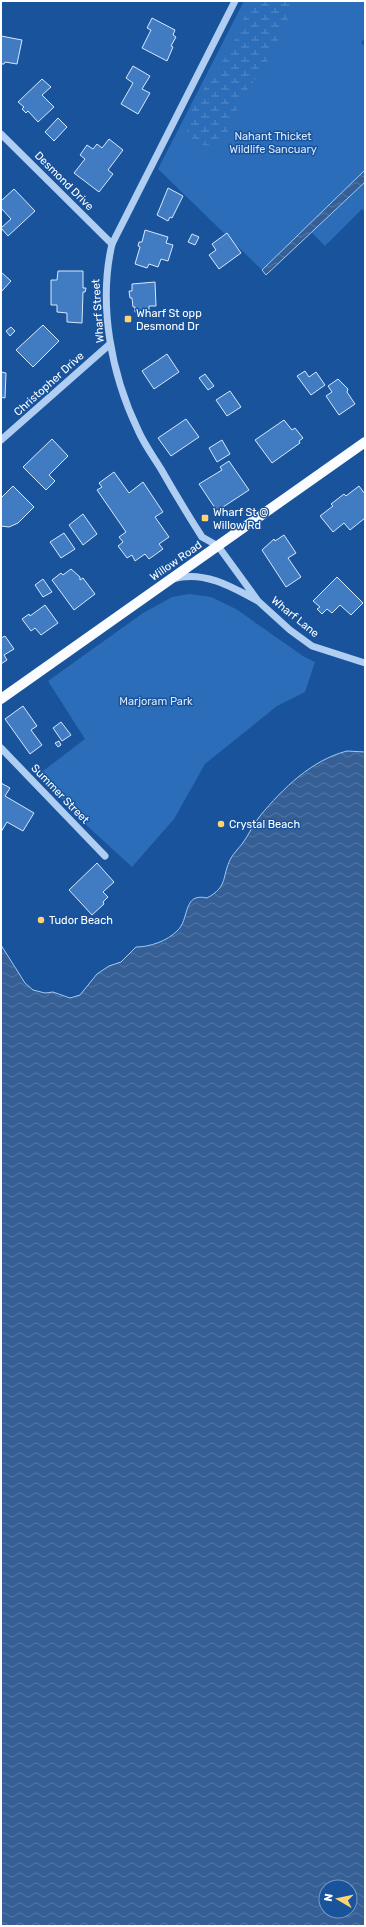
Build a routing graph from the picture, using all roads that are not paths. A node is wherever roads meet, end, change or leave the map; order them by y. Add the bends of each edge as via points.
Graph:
1 (235, 1) edge
2 (1, 134) edge
3 (112, 244) junction
4 (110, 344) junction
5 (1, 440) edge
6 (365, 442) edge
7 (218, 546) junction
8 (167, 581) junction
9 (258, 601) junction
10 (365, 663) edge
11 (1, 699) edge
12 (1, 748) edge
13 (104, 856) dead end

1 - 3 street, Wharf Street
2 - 3 street, Desmond Drive
3 - 4 street, Wharf Street via 107,264 106,290
4 - 5 street, Christopher Drive
4 - 7 street, Wharf Street via 124,396 138,430 202,537
6 - 7 main road, Willow Road
7 - 8 main road, Willow Road
7 - 9 street, Wharf Lane
8 - 9 street, Wharf Lane via 197,576 218,582
8 - 11 main road, Willow Road
9 - 10 street, Wharf Lane via 312,646
12 - 13 street, Summer Street

